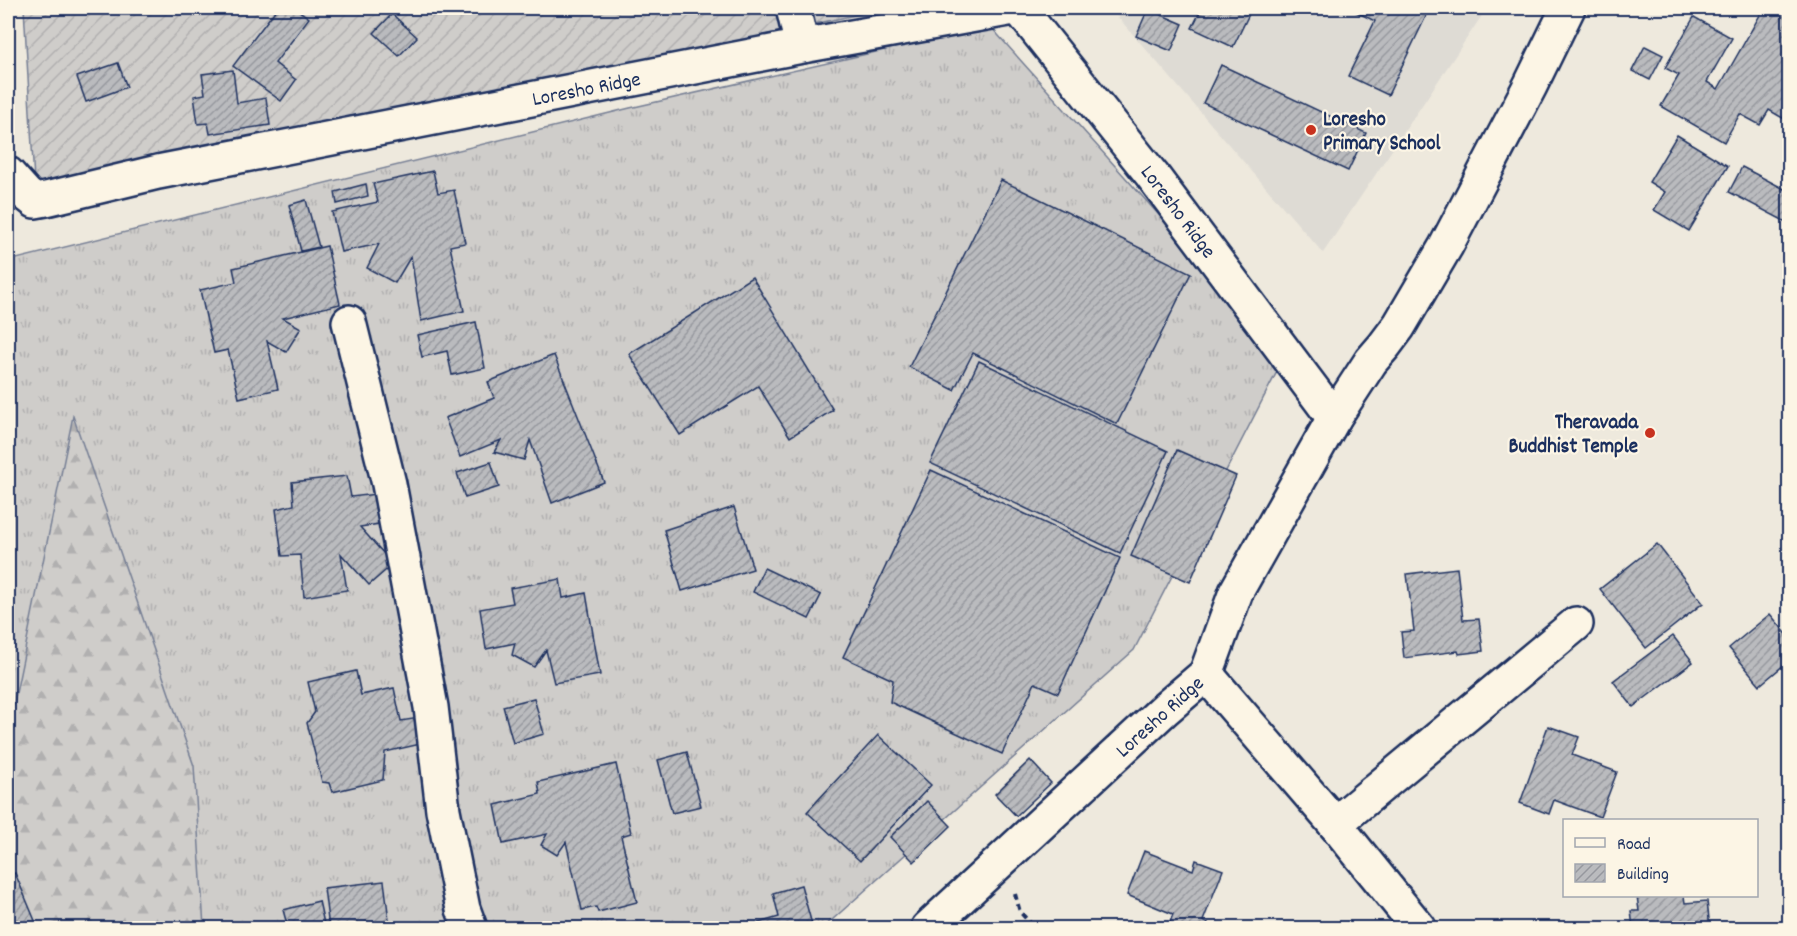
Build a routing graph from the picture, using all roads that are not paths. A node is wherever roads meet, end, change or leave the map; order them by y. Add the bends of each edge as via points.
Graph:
1 (793, 8) edge
2 (1014, 8) edge
3 (1019, 8) edge
4 (1568, 8) edge
5 (802, 46) junction
6 (8, 174) edge
7 (349, 322) dead end
8 (1335, 418) junction
9 (1576, 624) dead end
10 (1206, 674) junction
11 (1335, 824) junction
12 (470, 928) edge
13 (928, 928) edge
14 (1419, 928) edge

1 - 5 street
2 - 5 street, Loresho Ridge
3 - 8 street, Loresho Ridge via 1152,175
4 - 8 street, Loresho Ridge via 1446,246 1399,326
5 - 6 street, Loresho Ridge via 158,172 35,201
7 - 12 street via 389,484 431,707 443,810
8 - 10 street, Loresho Ridge via 1236,592
9 - 11 street
10 - 11 street
10 - 13 street, Loresho Ridge
11 - 14 street

